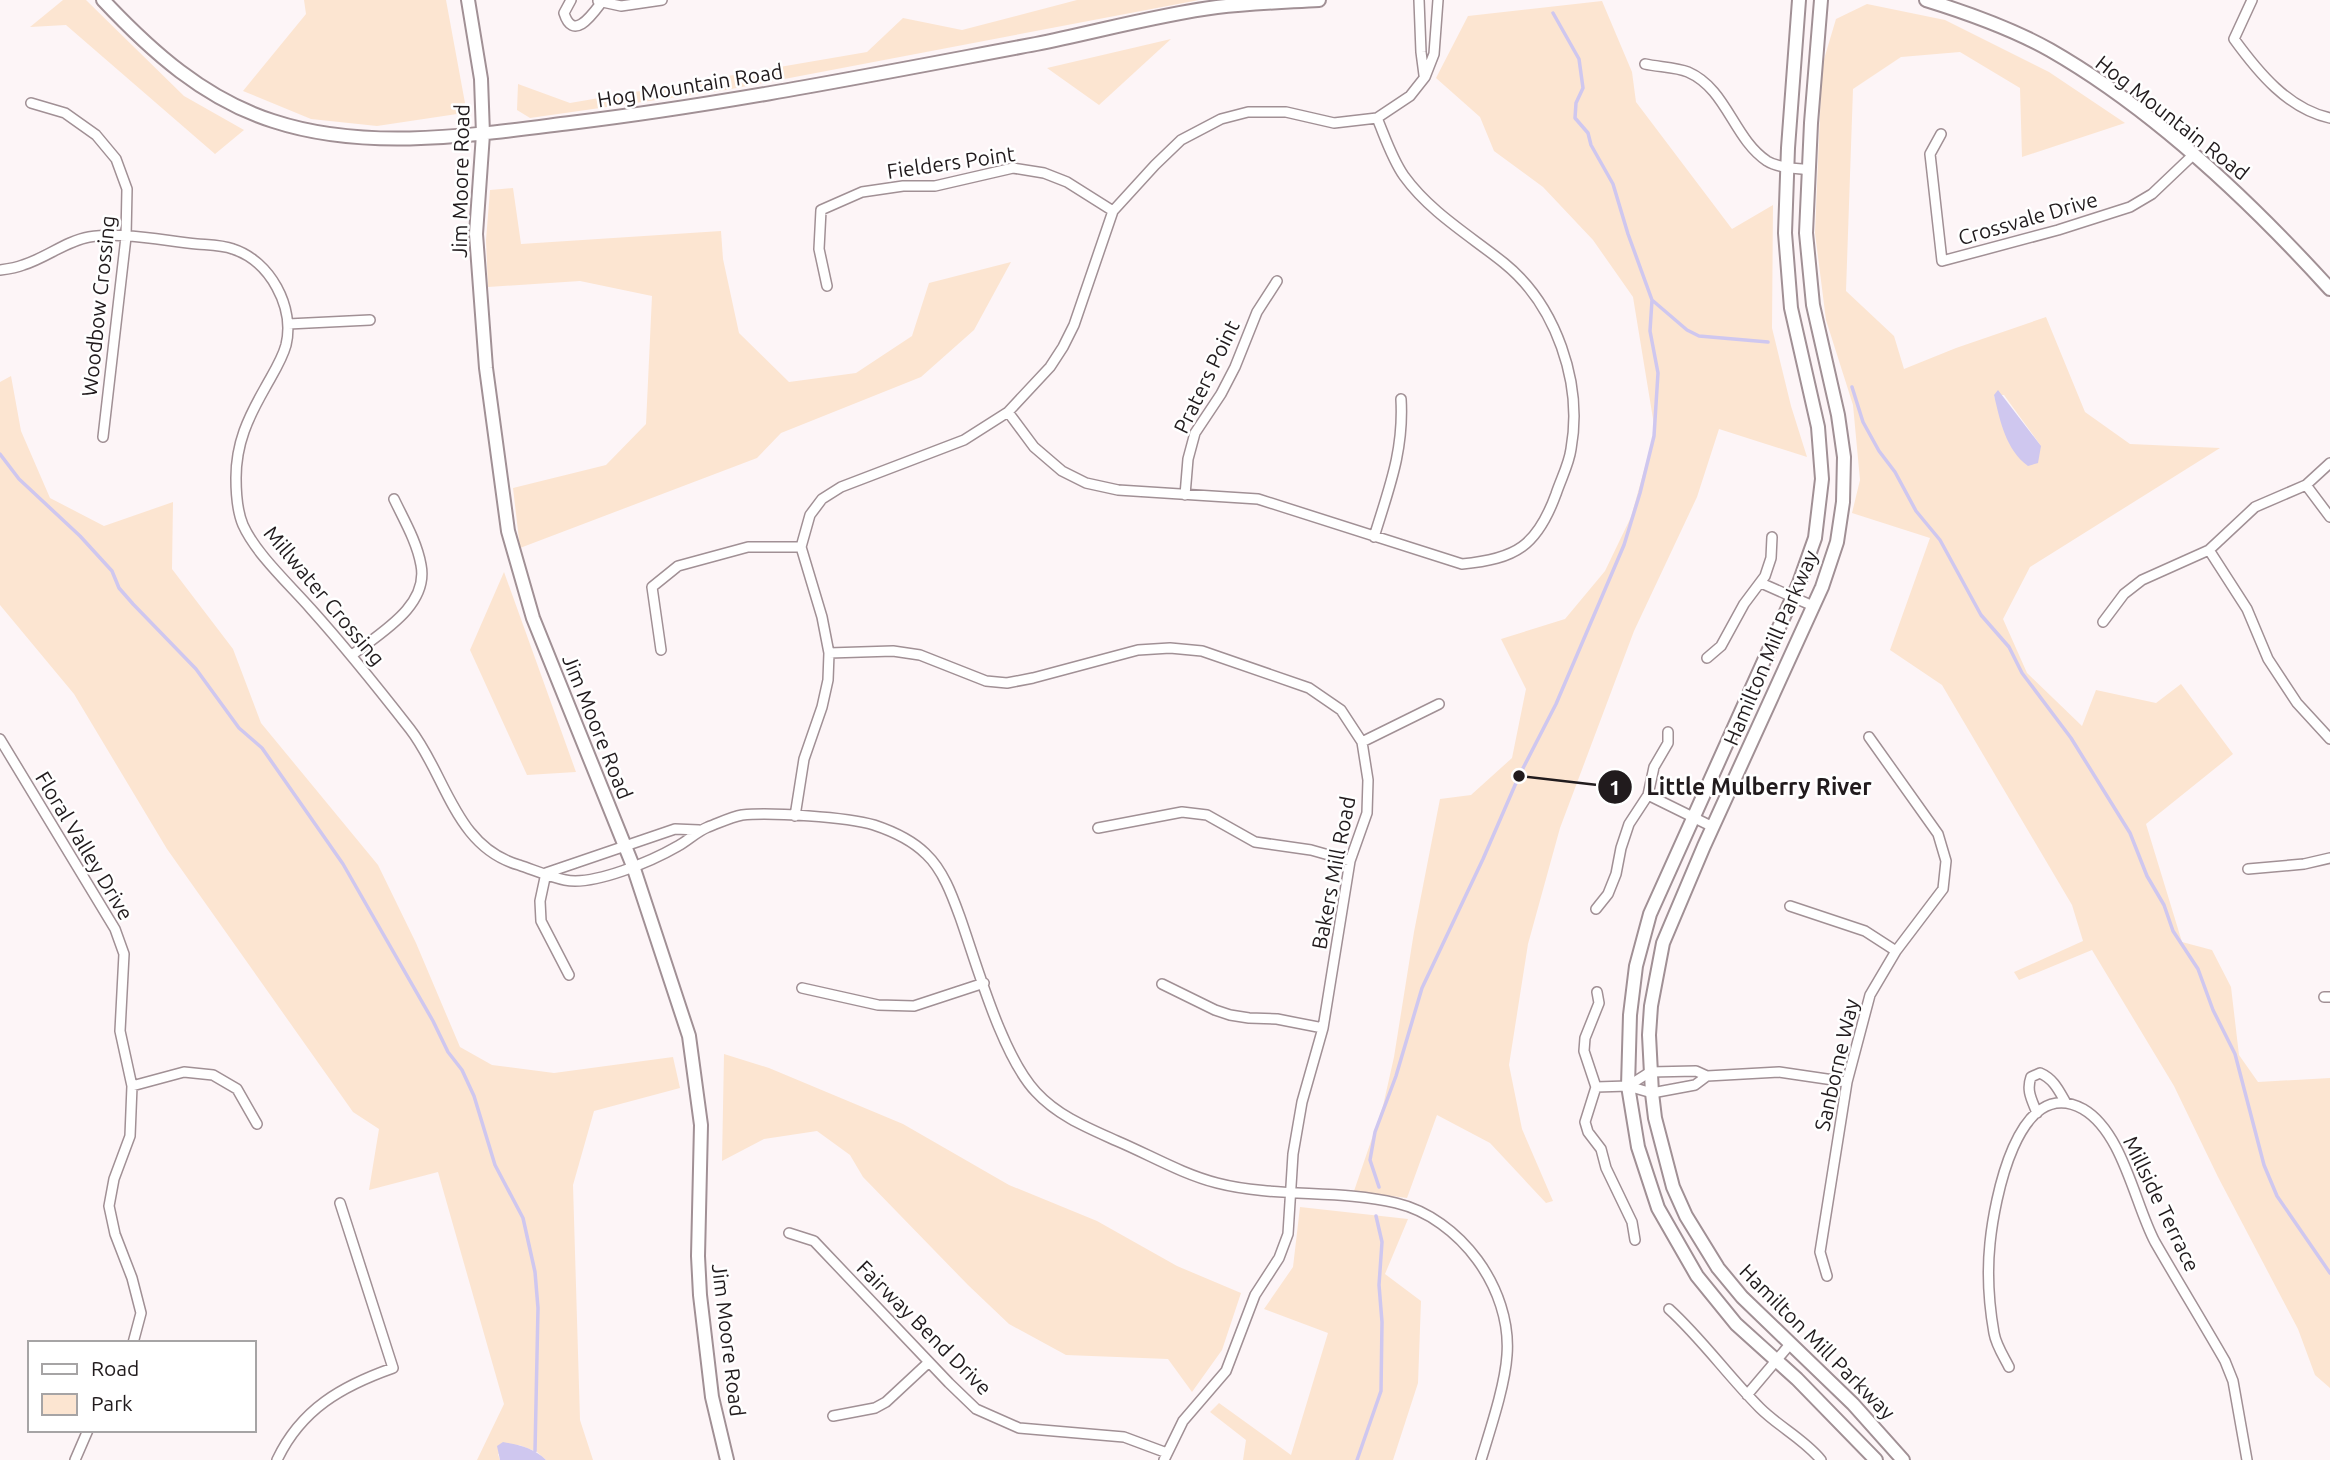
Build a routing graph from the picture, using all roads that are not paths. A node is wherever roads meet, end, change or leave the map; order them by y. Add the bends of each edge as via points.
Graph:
1 (103, 0) edge
2 (468, 0) edge
3 (571, 0) edge
4 (662, 0) edge
5 (1319, 0) edge
6 (1419, 0) edge
7 (1438, 0) edge
8 (1799, 0) edge
9 (1821, 0) edge
10 (1926, 0) edge
11 (2252, 0) edge
12 (599, 2) edge
13 (1645, 64) dead end
14 (1424, 77) junction
15 (31, 103) dead end
16 (1377, 118) junction
17 (2330, 118) edge
18 (483, 134) junction
19 (1941, 134) dead end
20 (2193, 155) junction
21 (1787, 167) junction
22 (1809, 170) junction
23 (1113, 211) junction
24 (126, 237) junction
25 (0, 270) edge
26 (1277, 281) dead end
27 (827, 286) dead end
28 (2330, 289) edge
29 (370, 320) dead end
30 (288, 324) junction
31 (1401, 399) dead end
32 (1008, 412) junction
33 (103, 437) dead end
34 (2330, 463) edge
35 (2306, 485) junction
36 (1185, 495) junction
37 (394, 499) dead end
38 (2330, 517) edge
39 (1374, 537) junction
40 (1772, 537) dead end
41 (801, 547) junction
42 (2209, 550) junction
43 (1760, 583) junction
44 (1793, 597) junction
45 (1814, 606) junction
46 (2103, 622) dead end
47 (661, 650) dead end
48 (829, 653) junction
49 (352, 655) junction
50 (1707, 658) dead end
51 (1439, 704) dead end
52 (1668, 732) dead end
53 (1869, 737) dead end
54 (0, 739) edge
55 (2330, 739) edge
56 (1362, 742) junction
57 (1648, 795) junction
58 (795, 816) junction
59 (1693, 819) junction
60 (1713, 827) junction
61 (1098, 828) dead end
62 (699, 830) junction
63 (623, 846) junction
64 (2330, 858) edge
65 (1350, 861) junction
66 (633, 866) junction
67 (2248, 869) dead end
68 (546, 873) junction
69 (1790, 906) dead end
70 (1596, 909) dead end
71 (1896, 951) junction
72 (569, 975) dead end
73 (984, 983) junction
74 (1163, 984) dead end
75 (802, 988) dead end
76 (1597, 992) dead end
77 (1323, 1028) junction
78 (1650, 1072) junction
79 (1707, 1076) junction
80 (1847, 1082) junction
81 (132, 1086) junction
82 (1628, 1086) junction
83 (1596, 1087) junction
84 (1651, 1093) junction
85 (2066, 1104) junction
86 (2037, 1113) junction
87 (257, 1124) dead end
88 (1290, 1194) junction
89 (340, 1203) dead end
90 (789, 1233) dead end
91 (1635, 1240) dead end
92 (1828, 1276) dead end
93 (1669, 1309) dead end
94 (134, 1341) edge
95 (1791, 1343) junction
96 (1775, 1360) junction
97 (929, 1362) junction
98 (2009, 1367) dead end
99 (1747, 1395) junction
100 (834, 1416) dead end
101 (87, 1432) edge
102 (1165, 1457) edge
103 (75, 1460) edge
104 (277, 1460) edge
105 (727, 1460) edge
106 (1481, 1460) edge
107 (1821, 1460) edge
108 (1875, 1460) edge
109 (1903, 1460) edge
110 (2247, 1460) edge

1 - 18 street, Hog Mountain Road via 175,69 222,99 272,121 337,136
2 - 18 street, Jim Moore Road via 481,79
3 - 12 street via 566,20 578,26
4 - 12 street via 621,6
5 - 18 street, Hog Mountain Road via 1217,7 771,93
6 - 14 street
7 - 14 street via 1434,54
8 - 21 street, Hamilton Mill Parkway
9 - 22 street, Hamilton Mill Parkway
10 - 20 street, Hog Mountain Road via 2001,26 2050,50 2116,93
11 - 17 street via 2234,39 2262,76 2311,114
13 - 21 street via 1688,72 1713,90 1749,145 1768,162
14 - 16 street via 1409,96
15 - 24 street, Woodbow Crossing via 65,113 96,135 116,159 127,189
16 - 23 street via 1334,123 1286,112 1248,112 1221,120 1181,141
16 - 39 street via 1403,175 1426,203 1506,265 1534,293 1555,330 1575,415 1571,451 1550,509 1526,545 1514,553 1462,564
18 - 63 street, Jim Moore Road via 476,234 485,368 508,531 533,618
19 - 20 street, Crossvale Drive via 1930,153 1942,261 2130,207 2152,194
20 - 28 street, Hog Mountain Road via 2240,195
21 - 22 street
21 - 44 street, Hamilton Mill Parkway via 1785,233 1791,308 1818,427 1822,479 1815,538
22 - 45 street, Hamilton Mill Parkway via 1806,233 1813,304 1844,457 1837,542
23 - 27 street, Fielders Point via 1044,173 1013,168 935,187 862,192 821,209 819,249
23 - 32 street via 1063,347 1051,367
24 - 25 street, Millwater Crossing via 79,239 25,265
24 - 30 street, Millwater Crossing via 230,248 257,261 273,280
24 - 33 street, Woodbow Crossing
26 - 36 street, Praters Point via 1257,312 1221,394 1195,433
29 - 30 street
30 - 49 street, Millwater Crossing via 280,362 248,419 236,456 236,494 242,524 260,550
31 - 39 street via 1397,464
32 - 36 street via 1034,447 1062,471 1118,491
32 - 41 street via 964,440 841,486 810,515
34 - 35 street
35 - 38 street
35 - 42 street via 2255,507
36 - 39 street via 1258,499
37 - 49 street via 417,550 421,584 401,616
40 - 43 street via 1771,558
41 - 47 street via 748,547 678,566 652,587
41 - 48 street
42 - 46 street via 2142,580 2124,594
42 - 55 street via 2247,609 2268,659 2297,703
43 - 44 street
43 - 50 street via 1721,646
44 - 45 street
44 - 59 street, Hamilton Mill Parkway
45 - 60 street, Hamilton Mill Parkway
48 - 56 street, Bakers Mill Road via 920,654 986,681 1007,682 1138,650 1202,651 1309,688 1341,710
48 - 58 street via 828,680 804,759
49 - 68 street, Millwater Crossing via 422,745 460,820 485,849 509,863
51 - 56 street
52 - 57 street
53 - 71 street, Sanborne Way via 1938,834 1946,862 1943,889
54 - 81 street, Floral Valley Drive via 115,929 124,954 120,1031
56 - 65 street, Bakers Mill Road via 1367,813
57 - 59 street
57 - 70 street via 1629,824 1616,874
58 - 62 street via 740,816
58 - 73 street via 869,823 905,838 926,854 942,874
59 - 60 street
59 - 82 street, Hamilton Mill Parkway via 1650,914 1636,967
60 - 78 street, Hamilton Mill Parkway via 1663,943 1651,1006
61 - 65 street via 1182,813 1207,816 1255,842 1311,849
62 - 63 street via 675,829
62 - 66 street, Millwater Crossing via 681,845
63 - 66 street, Jim Moore Road
63 - 68 street
64 - 67 street
65 - 77 street, Bakers Mill Road
66 - 68 street, Millwater Crossing via 596,878 567,881
66 - 105 street, Jim Moore Road via 689,1036 701,1125 700,1295 712,1397
68 - 72 street via 541,921
69 - 71 street via 1865,931
71 - 80 street, Sanborne Way via 1870,995
73 - 75 street via 914,1006 878,1005
73 - 88 street via 1024,1078 1062,1115 1195,1176
74 - 77 street via 1230,1015
76 - 83 street via 1584,1051
77 - 88 street, Bakers Mill Road via 1302,1102
78 - 79 street via 1696,1071
78 - 82 street
78 - 84 street, Hamilton Mill Parkway
79 - 80 street via 1779,1072
79 - 84 street via 1695,1085
80 - 92 street, Sanborne Way via 1819,1252
81 - 87 street via 184,1072 213,1075 237,1089
81 - 94 street, Floral Valley Drive via 130,1136 109,1206 141,1313
82 - 83 street
82 - 84 street
82 - 96 street, Hamilton Mill Parkway via 1638,1147 1658,1209 1696,1276 1736,1324
83 - 91 street via 1585,1122 1632,1222
84 - 95 street, Hamilton Mill Parkway via 1673,1187 1686,1216 1718,1268
85 - 86 street via 2048,1105
85 - 86 street via 2049,1076 2040,1073 2031,1077 2028,1085
85 - 110 street, Millside Terrace via 2101,1124 2125,1166 2154,1239 2225,1361
86 - 98 street via 2013,1146 1998,1195 1990,1245 1994,1337
88 - 102 street, Bakers Mill Road via 1288,1234 1279,1258 1255,1295 1226,1371 1184,1421
88 - 106 street via 1396,1203 1432,1217 1461,1240 1485,1272 1498,1296 1507,1333 1507,1360
89 - 104 street via 393,1368 328,1398 303,1421
90 - 97 street, Fairway Bend Drive via 814,1241
93 - 99 street
95 - 96 street
95 - 109 street, Hamilton Mill Parkway
96 - 99 street
96 - 108 street, Hamilton Mill Parkway
97 - 100 street via 886,1402
97 - 102 street, Fairway Bend Drive via 976,1409 1000,1421 1019,1428 1124,1437
99 - 107 street
101 - 103 street

